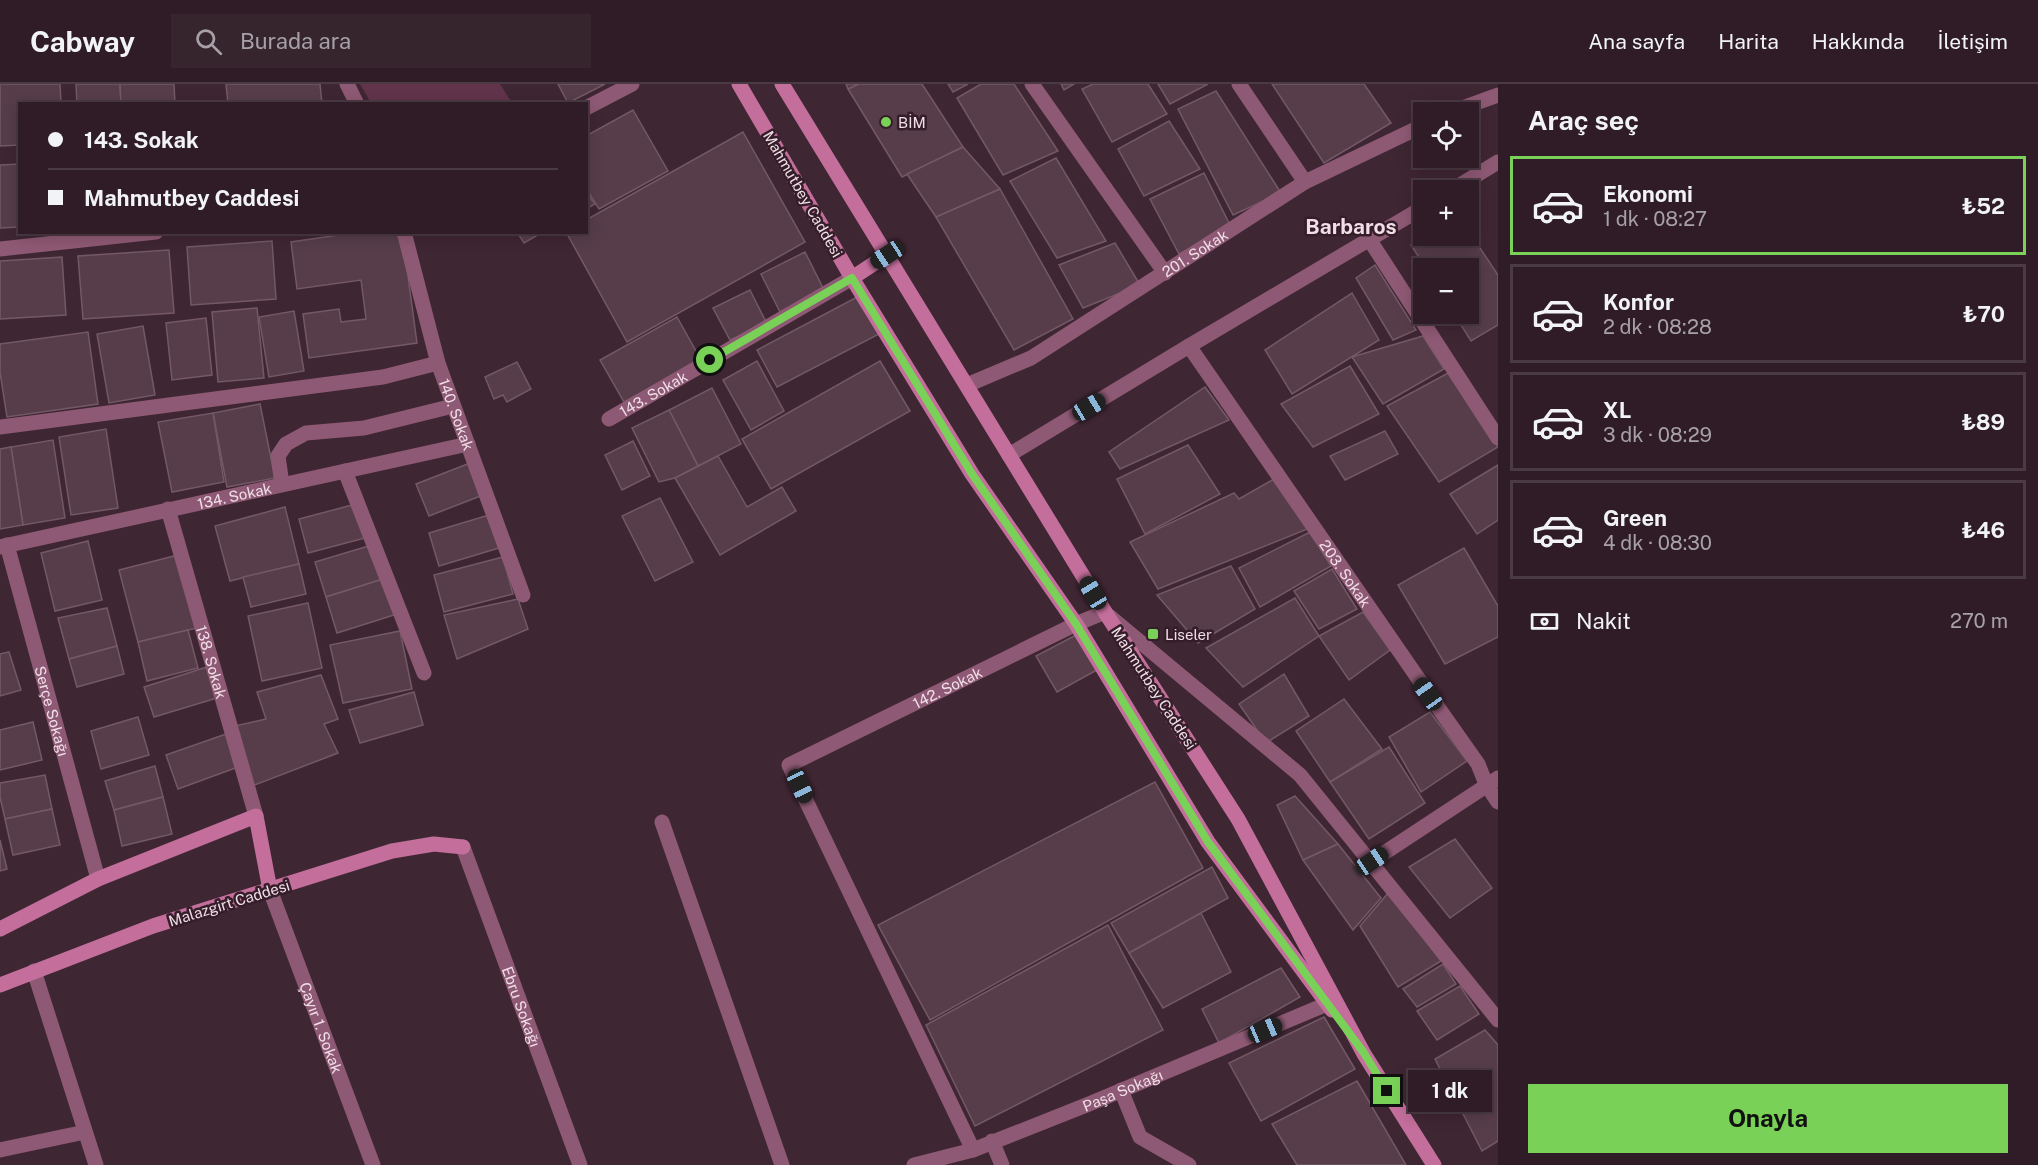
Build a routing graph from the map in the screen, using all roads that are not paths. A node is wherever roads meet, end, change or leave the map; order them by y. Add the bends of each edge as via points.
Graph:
1 (347, 84) edge
2 (632, 84) edge
3 (739, 84) edge
4 (782, 84) edge
5 (1032, 84) edge
6 (1239, 84) edge
7 (1498, 95) edge
8 (356, 102) edge
9 (1479, 102) edge
10 (588, 107) edge
11 (1413, 130) edge
12 (1498, 162) edge
13 (1468, 180) edge
14 (1305, 182) junction
15 (1413, 213) edge
16 (138, 234) edge
17 (405, 234) edge
18 (1369, 239) junction
19 (0, 249) edge
20 (887, 255) junction
21 (1165, 273) junction
22 (852, 278) junction
23 (1189, 346) junction
24 (438, 363) junction
25 (967, 385) junction
26 (453, 406) junction
27 (609, 419) dead end
28 (0, 427) edge
29 (1498, 438) edge
30 (468, 444) junction
31 (1009, 455) junction
32 (345, 471) junction
33 (282, 484) junction
34 (168, 509) junction
35 (4, 546) edge
36 (523, 595) dead end
37 (1105, 612) junction
38 (1076, 624) junction
39 (424, 673) dead end
40 (1492, 781) edge
41 (1498, 802) edge
42 (256, 816) junction
43 (662, 822) dead end
44 (463, 847) joint
45 (1372, 861) junction
46 (98, 879) junction
47 (270, 890) junction
48 (0, 929) edge
49 (34, 971) junction
50 (0, 985) edge
51 (1327, 1004) junction
52 (1498, 1020) edge
53 (1364, 1053) junction
54 (1120, 1090) junction
55 (85, 1132) junction
56 (992, 1141) junction
57 (0, 1150) edge
58 (973, 1150) junction
59 (96, 1165) edge
60 (373, 1165) edge
61 (580, 1165) edge
62 (782, 1165) edge
63 (915, 1165) edge
64 (1002, 1165) edge
65 (1189, 1165) edge
66 (1434, 1165) edge

1 - 8 street
2 - 10 street
3 - 22 main road, Mahmutbey Caddesi
4 - 20 main road, Mahmutbey Caddesi
5 - 21 street
6 - 14 street
7 - 9 street
11 - 14 street, 201. Sokak
12 - 13 street
14 - 21 street, 201. Sokak
15 - 18 street
16 - 19 street
17 - 24 street, 140. Sokak
18 - 23 street
18 - 29 street
20 - 22 main road
20 - 25 main road, Mahmutbey Caddesi
21 - 25 street, 201. Sokak via 1031,358
22 - 27 street, 143. Sokak
22 - 38 main road, Mahmutbey Caddesi via 972,474
23 - 31 street
23 - 40 street, 203. Sokak
24 - 26 street, 140. Sokak
24 - 28 street via 382,377
25 - 31 main road, Mahmutbey Caddesi
26 - 30 street, 140. Sokak
26 - 33 street via 364,428 306,433 286,444 278,456
30 - 32 street, 134. Sokak
30 - 36 street, 140. Sokak
31 - 37 main road, Mahmutbey Caddesi
32 - 33 street, 134. Sokak
32 - 39 street
33 - 34 street, 134. Sokak
34 - 35 street, 134. Sokak
34 - 42 street, 138. Sokak
35 - 46 street, Serçe Sokağı
37 - 38 street, 142. Sokak
37 - 45 street via 1300,775
37 - 53 main road, Mahmutbey Caddesi via 1238,819
38 - 51 main road, Mahmutbey Caddesi via 1208,842
38 - 58 street, 142. Sokak via 789,765
40 - 41 street, 203. Sokak
40 - 45 street
42 - 46 main road
42 - 47 main road
43 - 62 street
44 - 47 main road, Malazgirt Caddesi via 434,844 392,851
44 - 61 street, Ebru Sokağı
45 - 52 street
46 - 48 main road
47 - 49 main road, Malazgirt Caddesi via 153,926
47 - 60 street, Çayır 1. Sokak
49 - 50 main road, Malazgirt Caddesi
49 - 55 street
51 - 53 main road, Mahmutbey Caddesi
51 - 54 street, Paşa Sokağı
53 - 66 main road, Mahmutbey Caddesi
54 - 56 street, Paşa Sokağı
54 - 65 street via 1140,1137
55 - 57 street
55 - 59 street
56 - 58 street, Paşa Sokağı
56 - 64 street
58 - 63 street, Paşa Sokağı

